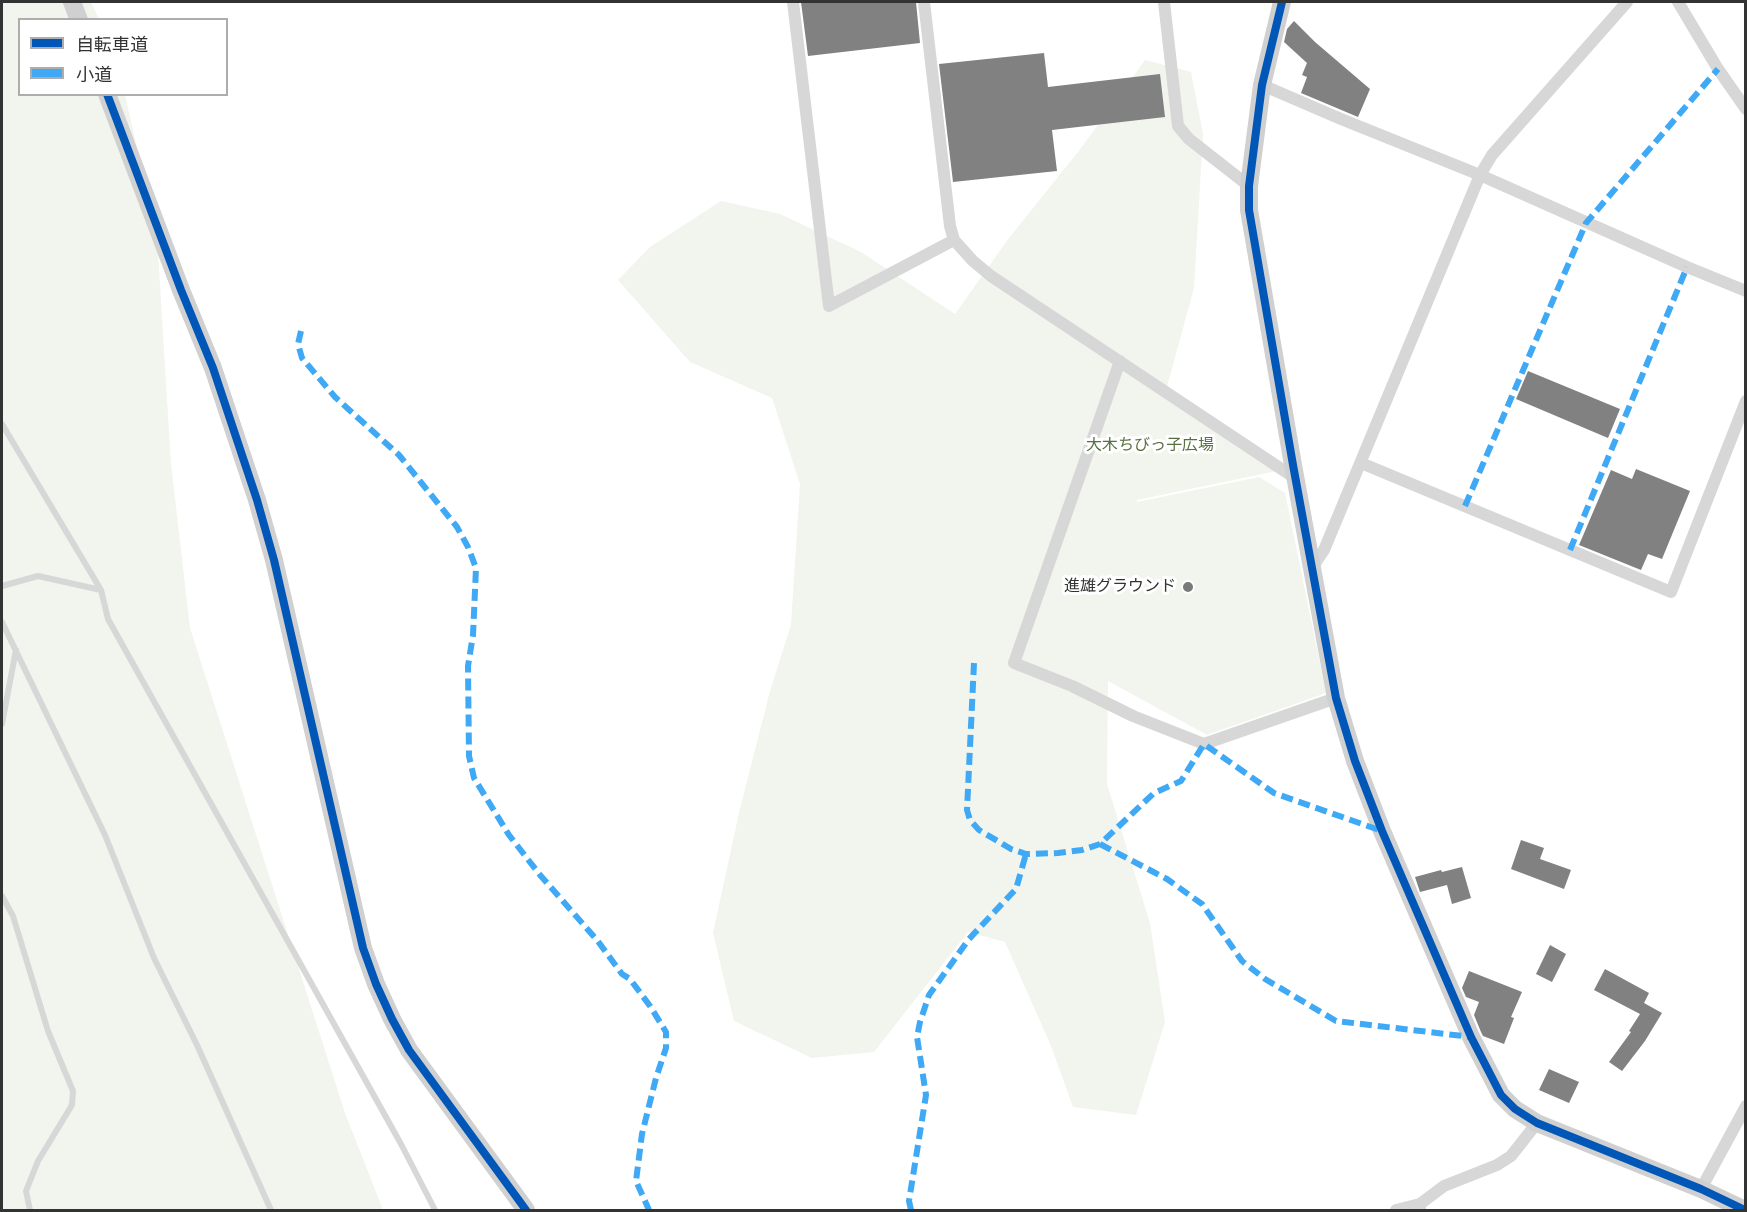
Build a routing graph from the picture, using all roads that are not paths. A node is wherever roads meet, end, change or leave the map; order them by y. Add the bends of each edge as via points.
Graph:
1 (72, 2) edge
2 (793, 2) edge
3 (924, 2) edge
4 (1164, 2) edge
5 (1282, 2) edge
6 (1627, 2) edge
7 (1678, 2) edge
8 (78, 18) edge
9 (1262, 85) junction
10 (108, 96) edge
11 (1746, 109) edge
12 (1480, 175) junction
13 (1249, 186) junction
14 (954, 240) junction
15 (1746, 291) edge
16 (1120, 361) junction
17 (1746, 401) edge
18 (2, 424) edge
19 (1361, 463) junction
20 (1295, 478) junction
21 (1312, 568) junction
22 (2, 586) edge
23 (101, 590) junction
24 (2, 622) edge
25 (16, 650) junction
26 (1336, 698) junction
27 (2, 724) edge
28 (2, 896) edge
29 (1746, 1106) edge
30 (1537, 1123) junction
31 (1701, 1189) junction
32 (1420, 1207) edge
33 (30, 1210) edge
34 (271, 1210) edge
35 (435, 1210) edge
36 (526, 1210) edge
37 (1396, 1210) edge
38 (1745, 1210) edge

1 - 8 street
2 - 14 street via 829,306
3 - 14 street
4 - 13 street via 1178,126
5 - 9 street
6 - 12 street via 1492,155
7 - 11 street
9 - 12 street
9 - 13 street
10 - 36 street via 213,369 257,500 363,948 376,984 410,1050
12 - 15 street
12 - 19 street
13 - 20 street via 1252,235
14 - 16 street via 991,276
16 - 20 street
16 - 26 street via 1014,663 1204,744
17 - 19 street via 1671,592
18 - 23 lane
19 - 21 street via 1324,550
20 - 21 street
21 - 26 street
22 - 23 lane via 38,576
23 - 35 lane via 108,620
24 - 25 lane
25 - 27 lane
25 - 34 lane via 105,835 154,958
26 - 30 street via 1382,831 1471,1037 1501,1095
28 - 33 lane via 13,916 48,1032 73,1091 72,1105 38,1161 26,1191
29 - 31 street
30 - 31 street
30 - 32 street via 1511,1156 1444,1186
31 - 38 street
32 - 37 street

